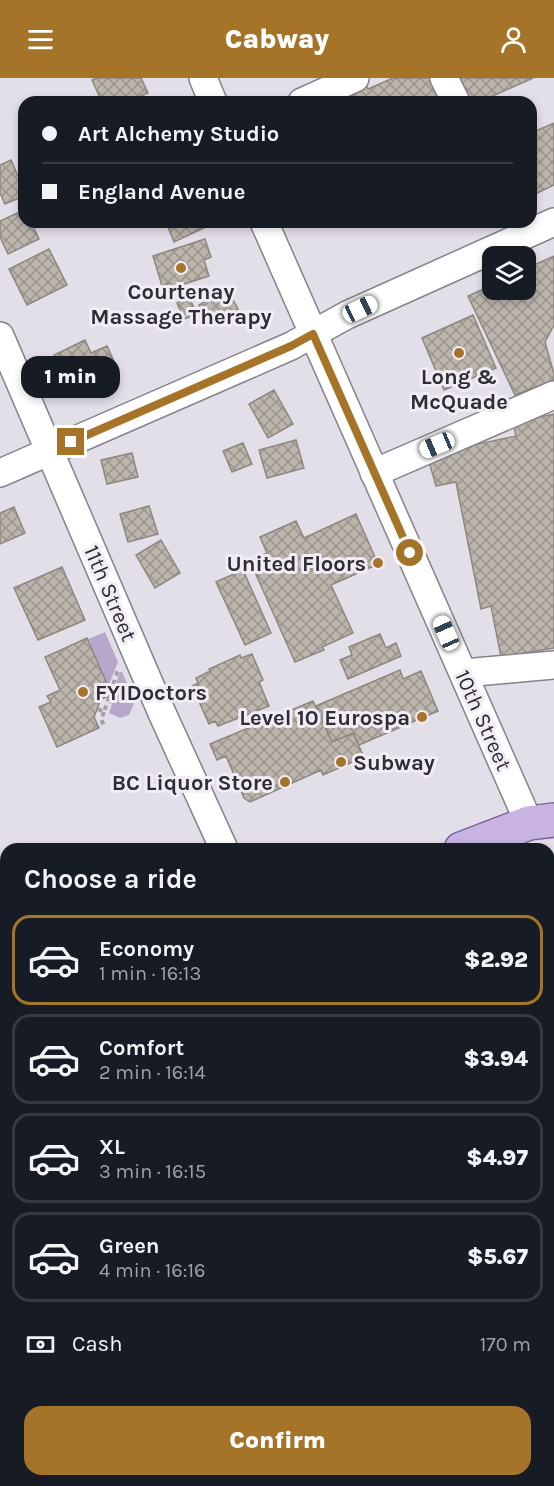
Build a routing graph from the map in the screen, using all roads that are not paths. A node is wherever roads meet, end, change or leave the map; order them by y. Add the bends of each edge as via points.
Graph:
1 (203, 78) edge
2 (355, 78) edge
3 (444, 78) edge
4 (210, 96) edge
5 (315, 96) edge
6 (453, 96) edge
7 (554, 222) edge
8 (537, 225) edge
9 (267, 228) edge
10 (516, 229) edge
11 (313, 334) junction
12 (0, 336) edge
13 (554, 395) edge
14 (50, 451) junction
15 (0, 472) edge
16 (374, 473) junction
17 (554, 665) edge
18 (464, 673) junction
19 (542, 822) edge
20 (221, 843) edge
21 (484, 843) edge

1 - 4 street
2 - 5 street
3 - 6 street
7 - 8 street
9 - 11 street, 10th Street
10 - 11 street
11 - 14 street
11 - 16 street, 10th Street
12 - 14 street, 11th Street
13 - 16 street
14 - 15 street
14 - 20 street, 11th Street
16 - 18 street, 10th Street
17 - 18 street
18 - 19 street, 10th Street
19 - 21 main road

